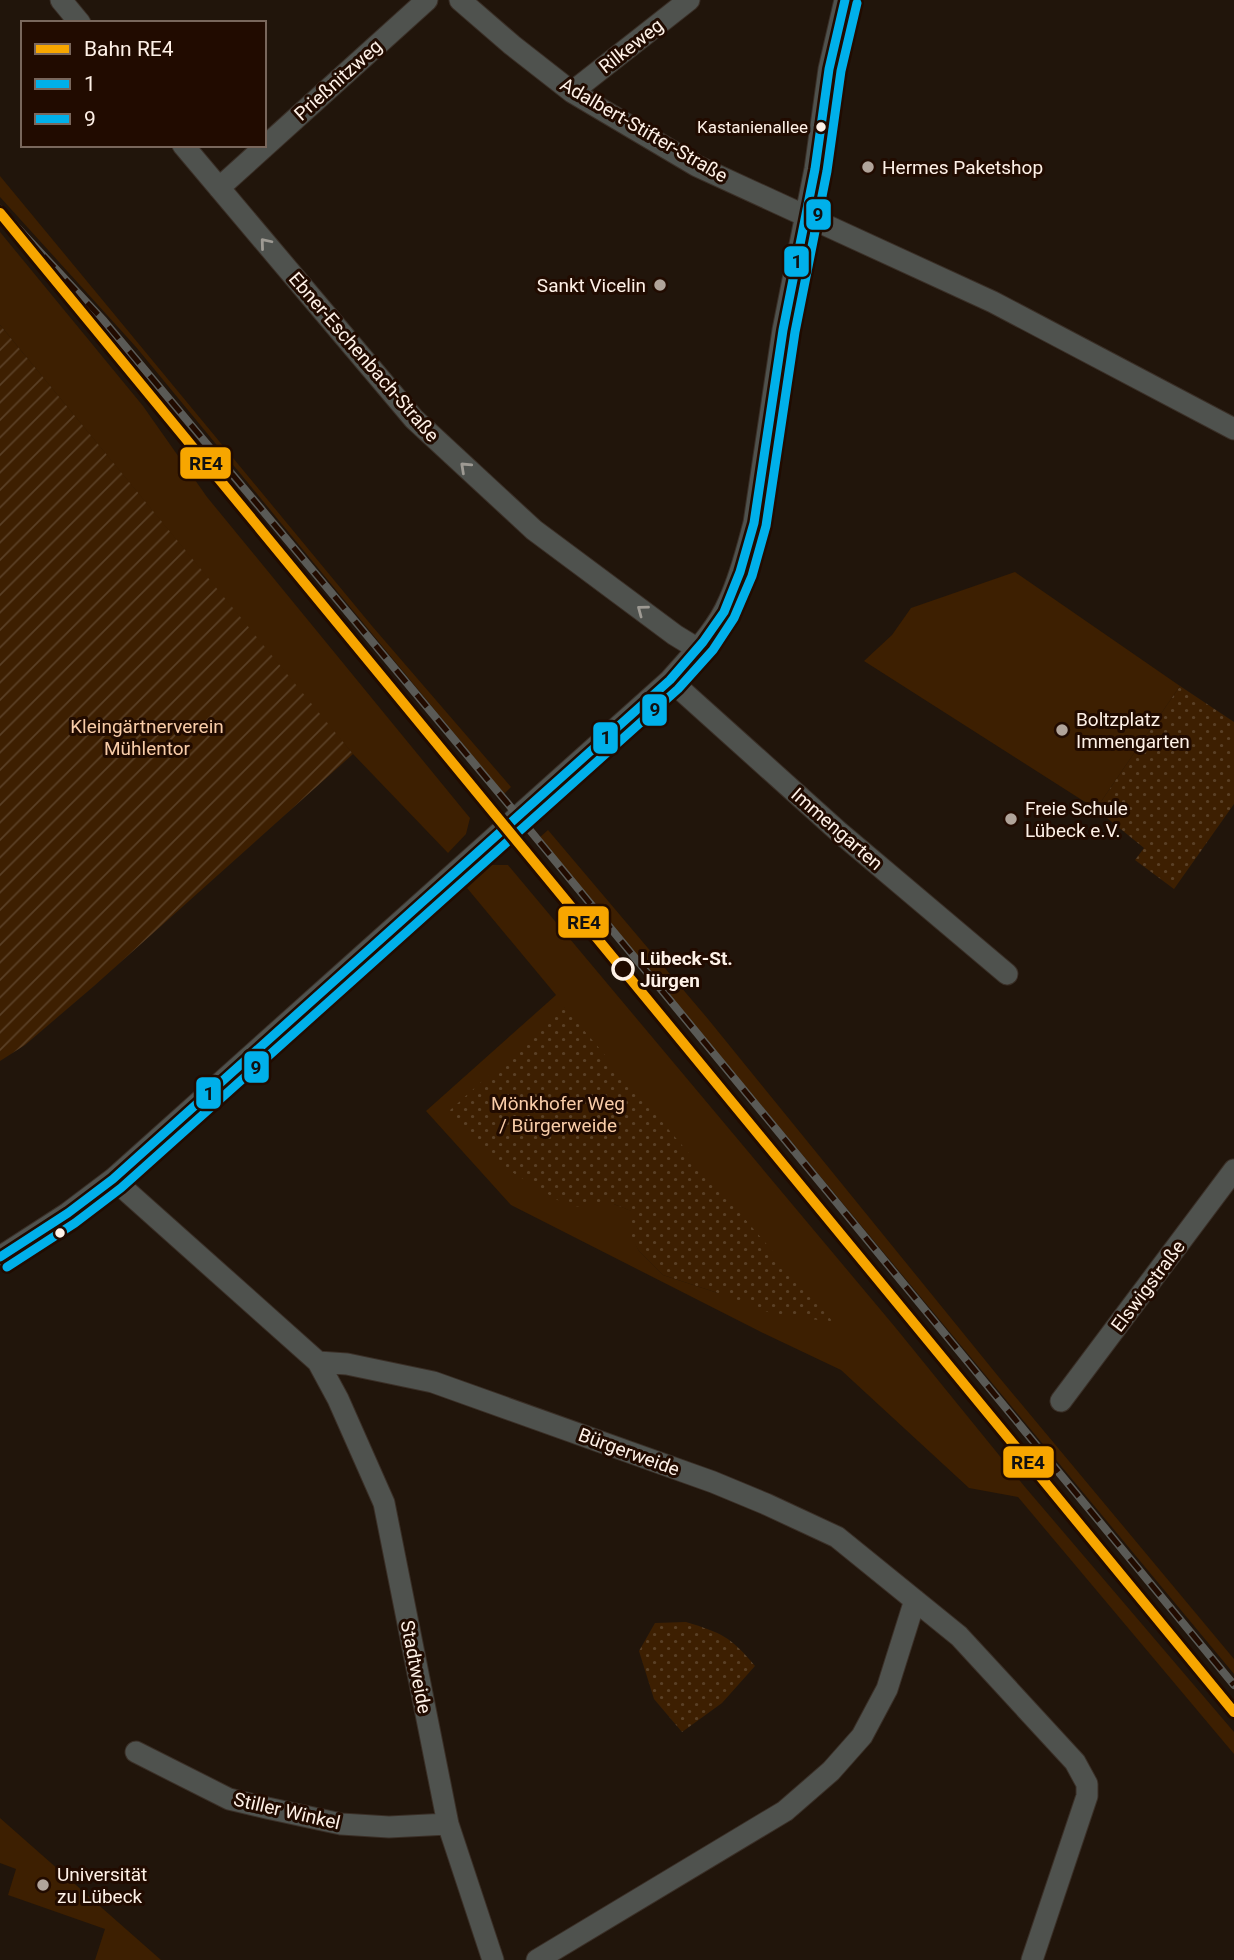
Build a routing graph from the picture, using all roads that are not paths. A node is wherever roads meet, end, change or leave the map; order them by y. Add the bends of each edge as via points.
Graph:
1 (61, 0) edge
2 (426, 0) edge
3 (460, 0) edge
4 (689, 0) edge
5 (845, 0) edge
6 (78, 21) edge
7 (572, 92) junction
8 (266, 145) edge
9 (185, 147) edge
10 (264, 147) edge
11 (219, 188) junction
12 (806, 216) junction
13 (1234, 429) edge
14 (698, 649) junction
15 (670, 680) junction
16 (1007, 974) dead end
17 (1234, 1170) edge
18 (113, 1179) junction
19 (0, 1256) edge
20 (318, 1362) junction
21 (1061, 1401) dead end
22 (915, 1600) junction
23 (136, 1752) dead end
24 (448, 1824) junction
25 (493, 1960) edge
26 (537, 1960) edge
27 (1032, 1960) edge

1 - 6 street
2 - 8 street, Prießnitzweg
3 - 7 street, Adalbert-Stifter-Straße
4 - 7 street, Rilkeweg
5 - 12 street
7 - 12 street, Adalbert-Stifter-Straße via 697,166
9 - 11 street, Ebner-Eschenbach-Straße
10 - 11 street, Prießnitzweg
14 -> 11 street, Ebner-Eschenbach-Straße via 534,530 414,419
12 - 13 street via 993,302
12 - 14 street via 748,552 728,604
14 - 15 street
15 - 16 street, Immengarten
15 - 18 street
17 - 21 street, Elswigstraße
18 - 19 street
18 - 20 street, Stadtweide
20 - 22 street, Bürgerweide via 433,1382 713,1482 837,1536
20 - 24 street, Stadtweide via 384,1503
22 - 26 street via 887,1689 862,1736 831,1770 785,1811
22 - 27 street, Bürgerweide via 959,1636 1075,1762 1087,1784 1087,1796
23 - 24 street, Stiller Winkel via 229,1799 341,1825
24 - 25 street, Stadtweide

